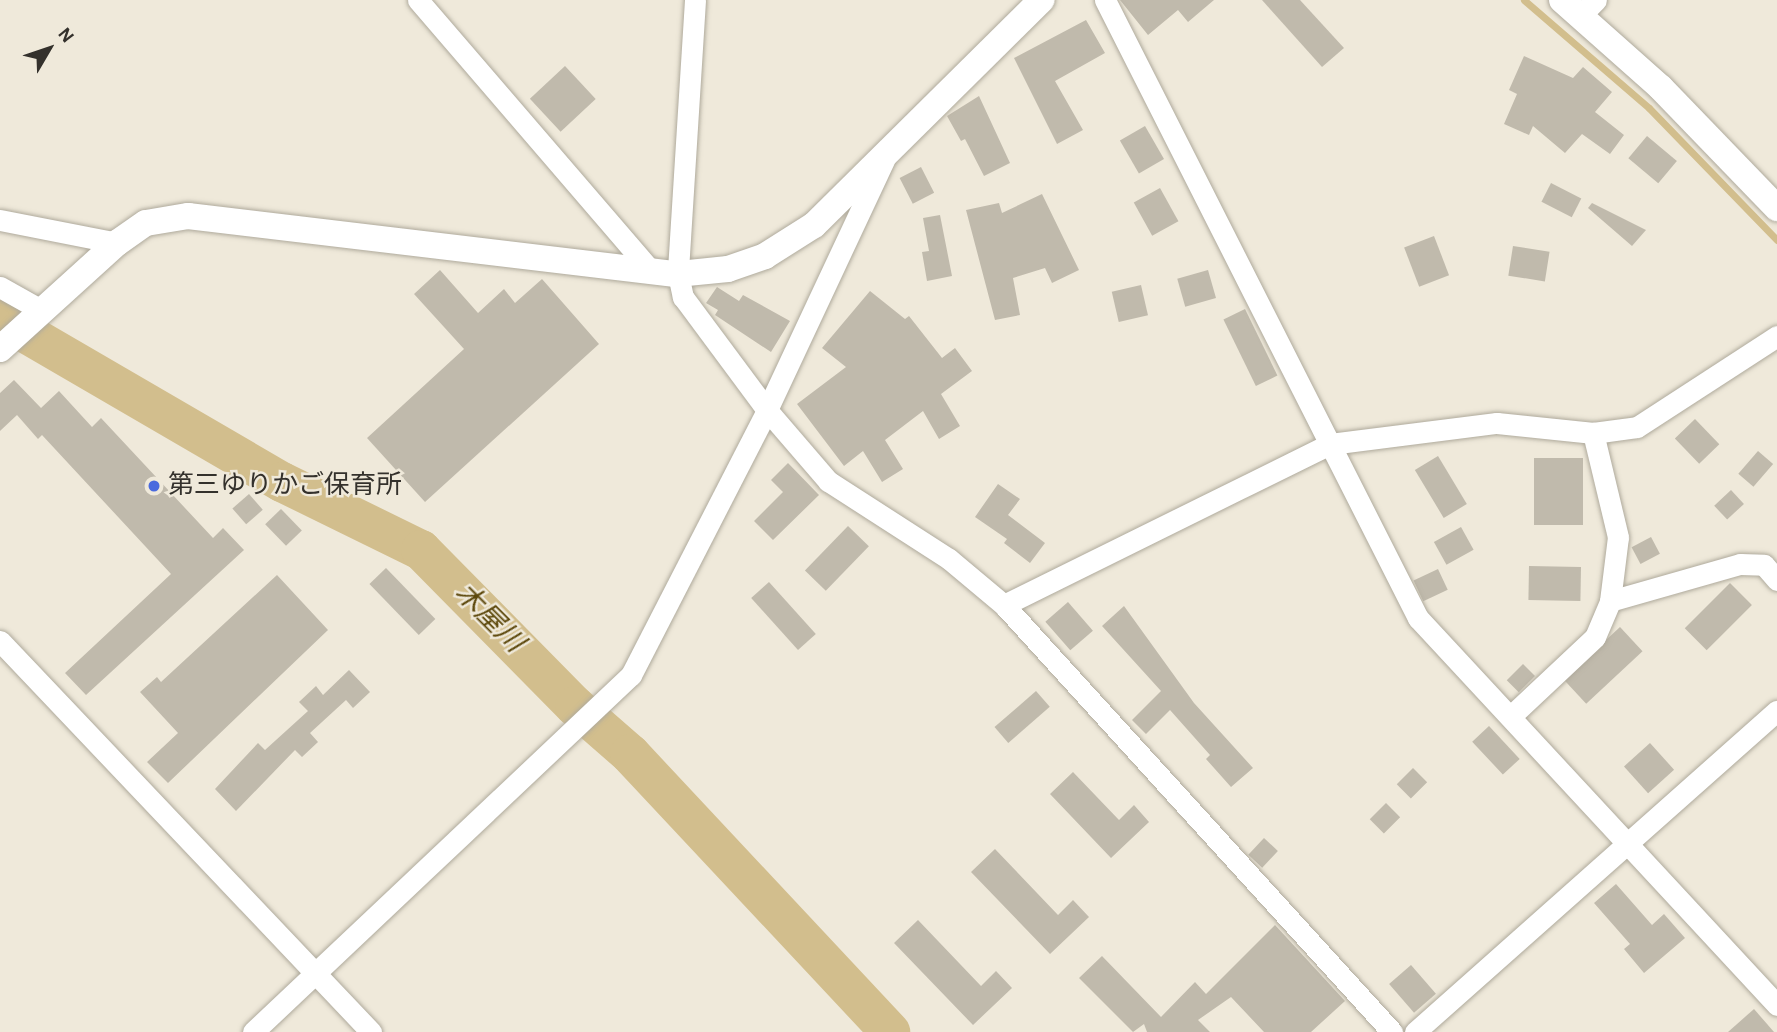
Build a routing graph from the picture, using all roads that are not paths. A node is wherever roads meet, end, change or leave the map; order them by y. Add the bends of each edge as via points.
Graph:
1 (418, 0) edge
2 (695, 0) edge
3 (1041, 0) edge
4 (1105, 0) edge
5 (1580, 5) edge
6 (888, 152) junction
7 (1777, 208) edge
8 (0, 220) edge
9 (117, 243) junction
10 (651, 271) junction
11 (678, 274) junction
12 (0, 287) edge
13 (41, 310) junction
14 (1777, 336) edge
15 (4, 346) edge
16 (767, 410) junction
17 (1593, 433) junction
18 (1330, 444) junction
19 (1777, 580) edge
20 (1610, 601) junction
21 (1003, 605) junction
22 (0, 641) edge
23 (1777, 711) edge
24 (1511, 716) junction
25 (1627, 845) junction
26 (314, 974) junction
27 (1777, 1005) edge
28 (1382, 1029) edge
29 (253, 1032) edge
30 (370, 1032) edge
31 (1415, 1032) edge

1 - 10 street
2 - 11 street
3 - 6 street
4 - 18 street
5 - 7 street
6 - 11 street via 814,225 765,256 728,269
6 - 16 street
8 - 9 street
9 - 10 street via 146,223 217,217
9 - 13 street
10 - 11 street
11 - 16 street via 683,297
12 - 13 street
13 - 15 street
14 - 17 street via 1637,427
16 - 21 street via 828,481 949,559
16 - 26 street via 631,675
17 - 18 street via 1497,423
17 - 20 street via 1618,537
18 - 21 street
18 - 24 street via 1418,618
19 - 20 street via 1764,565 1740,564
20 - 24 street via 1595,637
21 - 28 street
22 - 26 street
23 - 25 street
24 - 25 street
25 - 27 street
25 - 31 street
26 - 29 street
26 - 30 street

